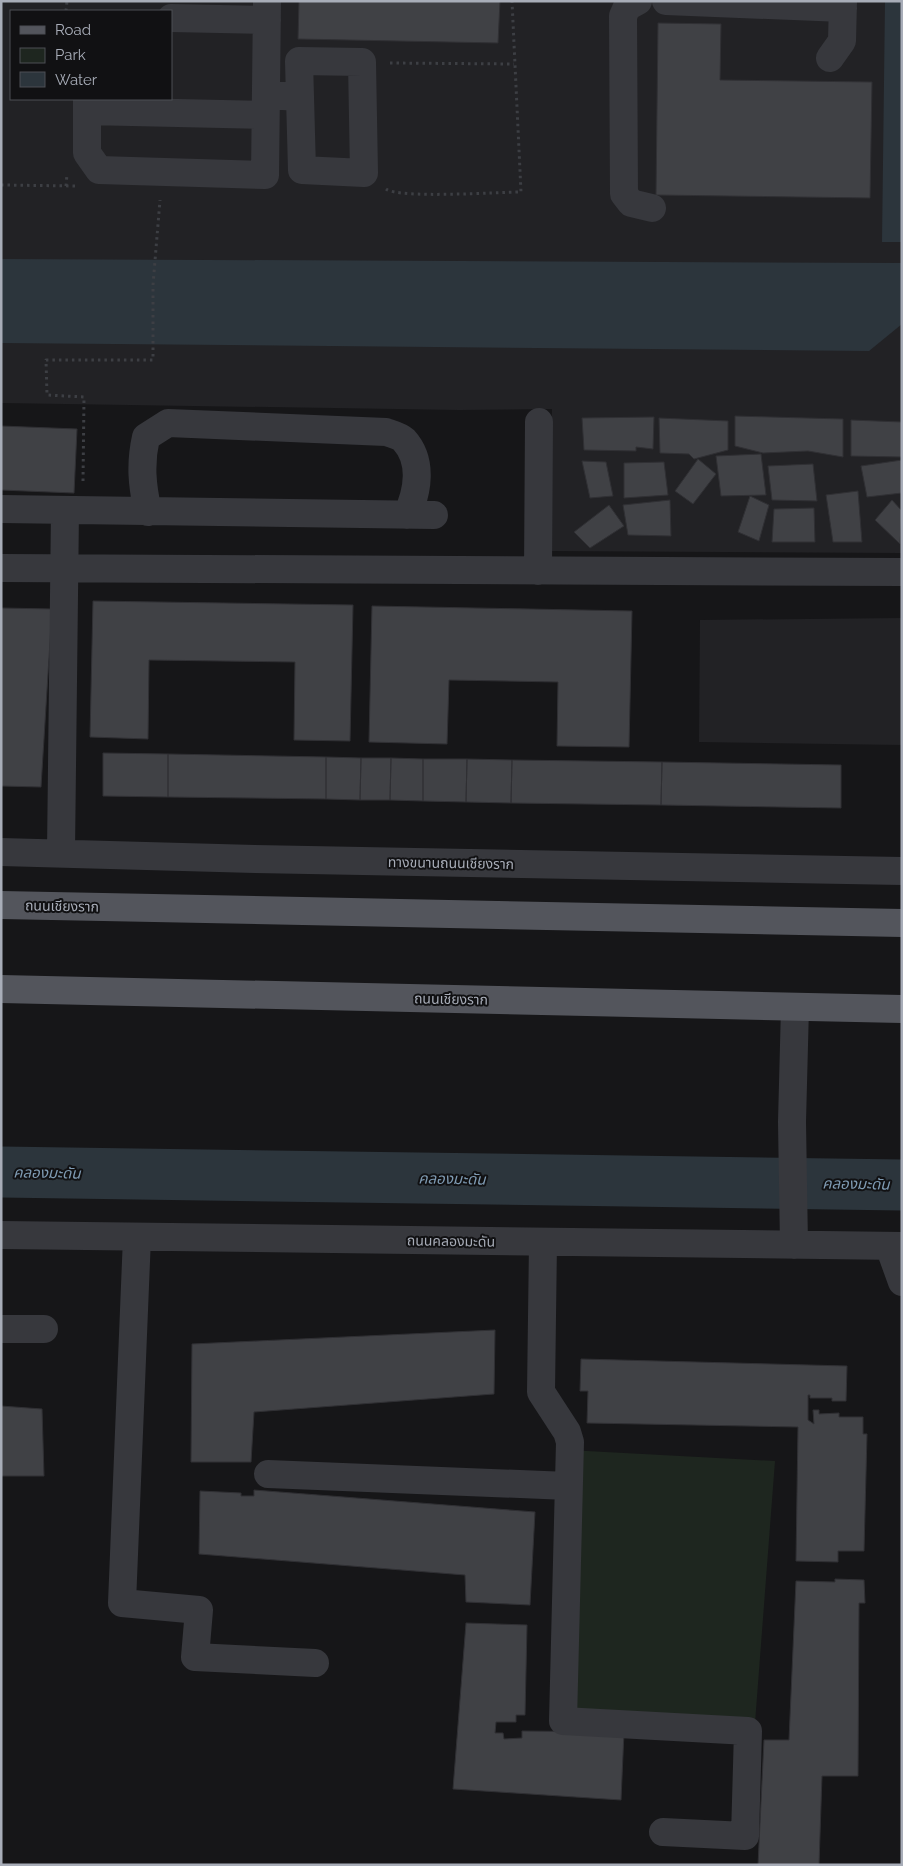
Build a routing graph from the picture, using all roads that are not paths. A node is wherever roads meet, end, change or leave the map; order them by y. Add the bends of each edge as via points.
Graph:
1 (638, 1) edge
2 (666, 1) edge
3 (843, 5) edge
4 (267, 11) edge
5 (172, 18) edge
6 (830, 58) dead end
7 (300, 97) junction
8 (86, 105) edge
9 (266, 105) junction
10 (652, 208) dead end
11 (539, 422) dead end
12 (1, 509) edge
13 (65, 510) junction
14 (148, 512) junction
15 (407, 515) junction
16 (434, 515) dead end
17 (1, 568) edge
18 (65, 568) junction
19 (538, 571) junction
20 (902, 572) edge
21 (1, 852) edge
22 (61, 852) junction
23 (902, 871) edge
24 (1, 905) edge
25 (902, 923) edge
26 (1, 989) edge
27 (795, 1007) junction
28 (902, 1009) edge
29 (1, 1235) edge
30 (793, 1236) junction
31 (137, 1237) junction
32 (544, 1242) junction
33 (895, 1246) edge
34 (902, 1282) edge
35 (1, 1329) edge
36 (44, 1330) dead end
37 (268, 1474) dead end
38 (568, 1486) junction
39 (315, 1663) dead end
40 (662, 1832) dead end

1 - 10 street via 627,7 623,16 624,194 631,204
2 - 3 street
3 - 6 street via 842,41
4 - 5 street
4 - 9 street
7 - 7 street via 299,62 362,62 364,173 302,170
7 - 9 street
8 - 9 street
8 - 9 street via 86,153 99,170 265,175
11 - 19 street
12 - 13 street
13 - 14 street
13 - 18 street
14 - 15 street
14 - 15 street via 141,479 146,437 168,423 386,432 402,439 412,451 418,476
15 - 16 street
17 - 18 street
18 - 19 street
18 - 22 street
19 - 20 street
21 - 22 street, ทางขนานถนนเชียงราก
22 - 23 street, ทางขนานถนนเชียงราก via 255,859
24 - 25 main road, ถนนเชียงราก
26 - 27 main road, ถนนเชียงราก
27 - 28 main road, ถนนเชียงราก
27 - 30 street
29 - 31 street, ถนนคลองมะดัน
30 - 32 street, ถนนคลองมะดัน
30 - 33 street, ถนนคลองมะดัน
31 - 32 street, ถนนคลองมะดัน
31 - 39 street via 122,1602 199,1610 195,1656
32 - 38 street via 541,1392 570,1442
33 - 34 street
35 - 36 street
37 - 38 street
38 - 40 street via 563,1721 748,1731 745,1836

